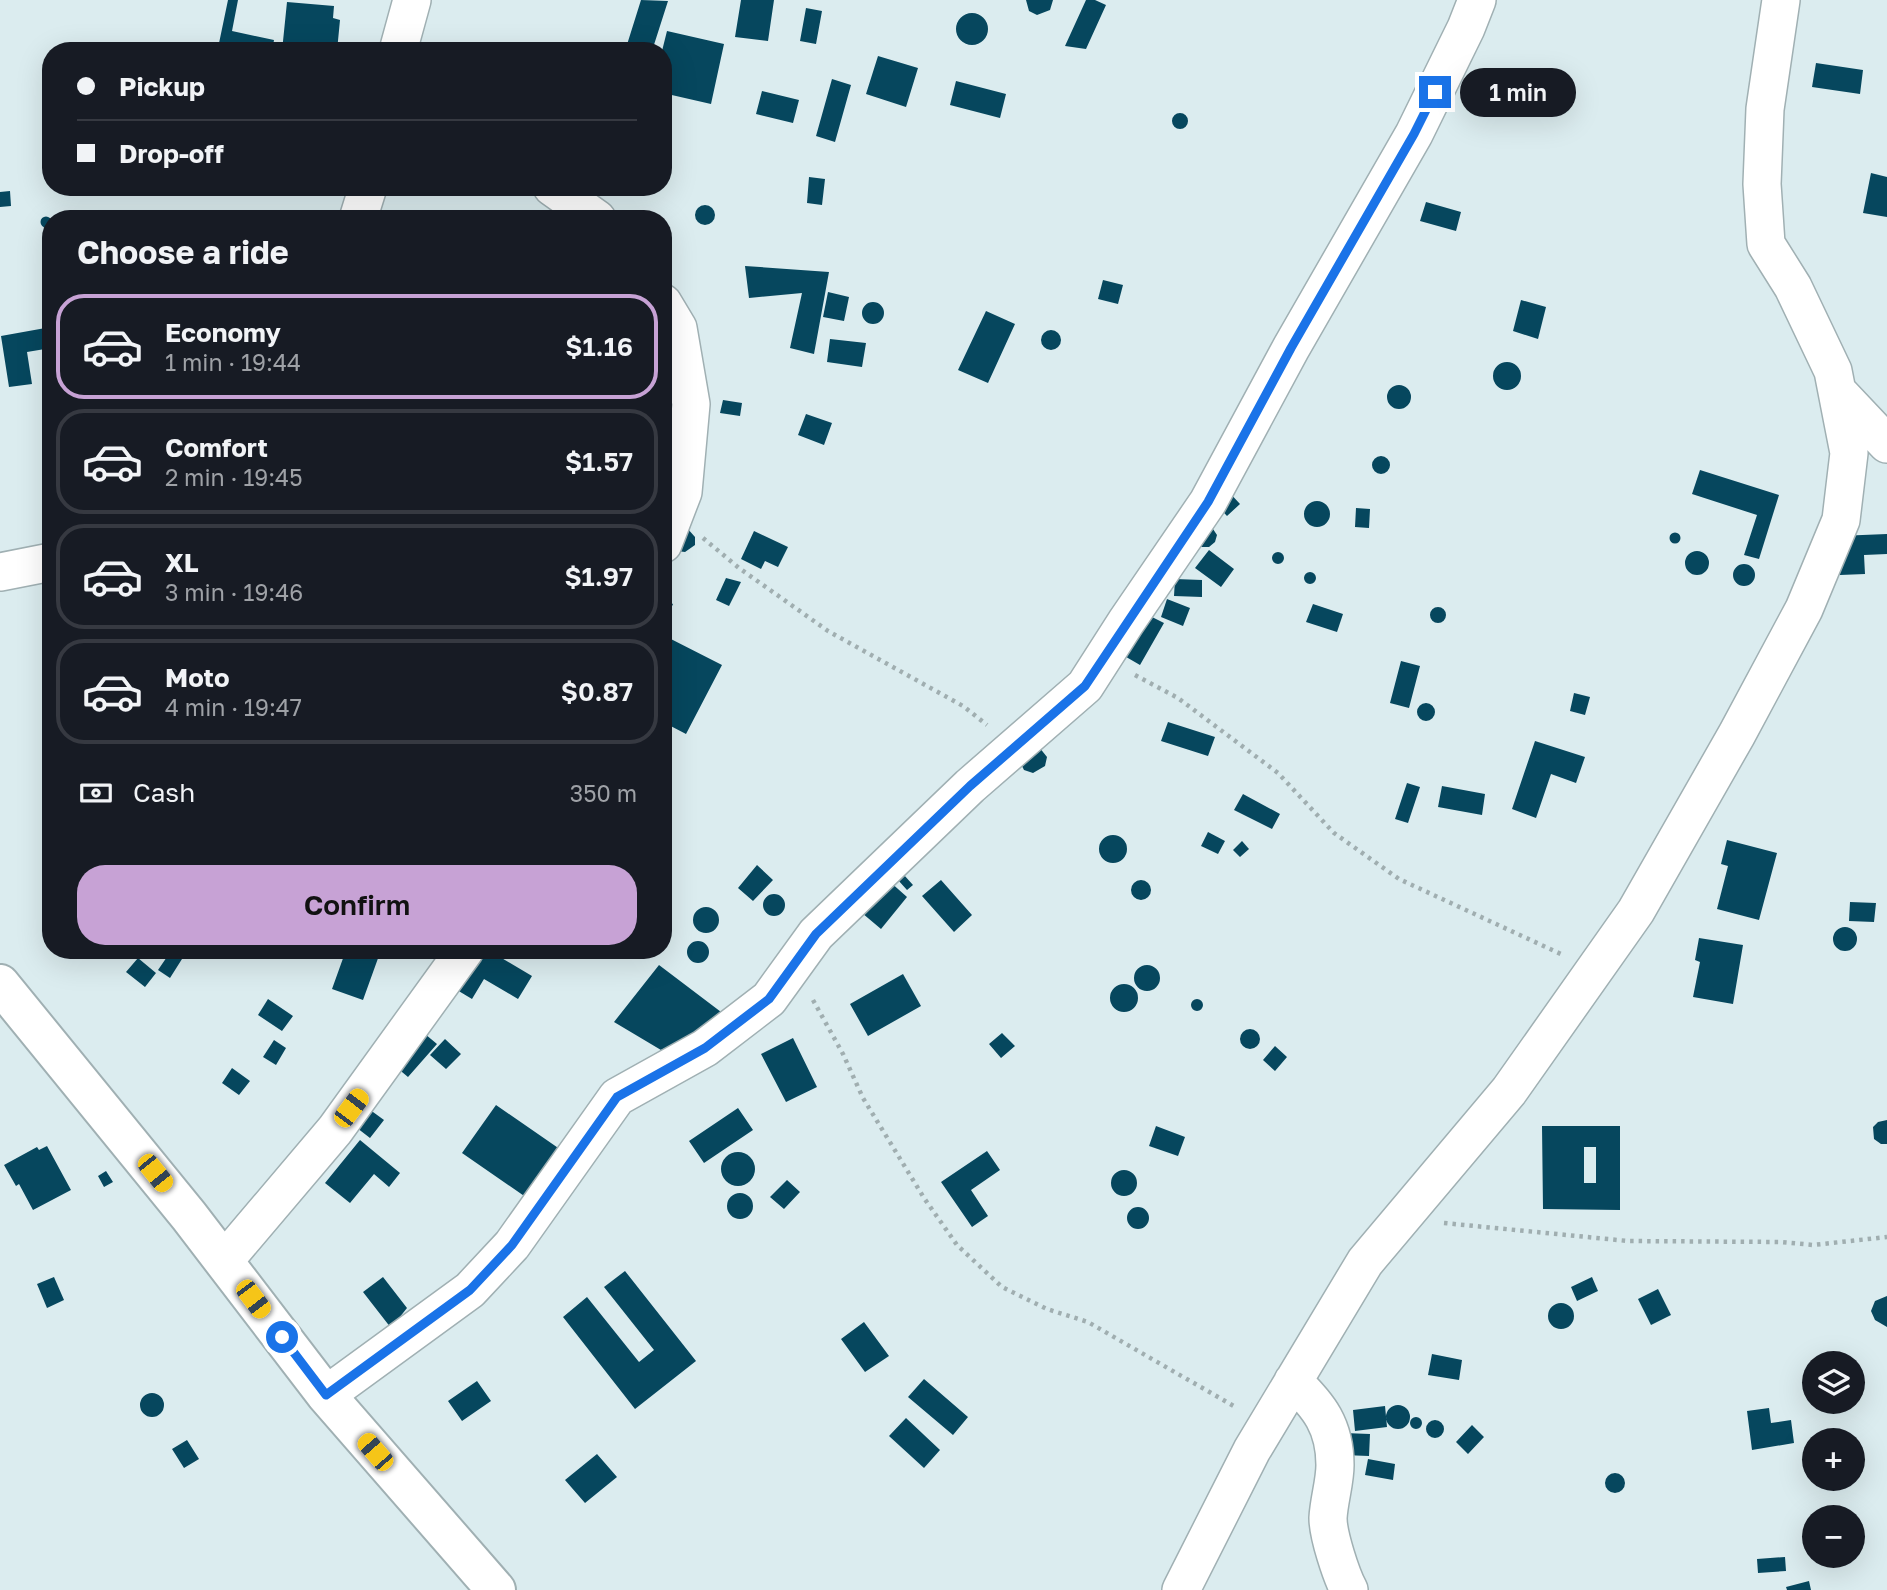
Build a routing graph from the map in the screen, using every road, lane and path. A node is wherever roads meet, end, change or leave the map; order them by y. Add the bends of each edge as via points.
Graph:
1 (412, 0) edge
2 (1478, 0) edge
3 (1782, 0) edge
4 (400, 42) edge
5 (565, 196) edge
6 (584, 210) edge
7 (672, 318) edge
8 (1837, 391) junction
9 (1887, 444) edge
10 (672, 523) edge
11 (672, 530) edge
12 (42, 564) edge
13 (0, 572) edge
14 (1104, 657) junction
15 (1015, 748) junction
16 (458, 959) edge
17 (793, 966) junction
18 (1595, 969) junction
19 (0, 984) edge
20 (1402, 1219) junction
21 (1887, 1237) edge
22 (224, 1261) junction
23 (1293, 1381) junction
24 (326, 1395) junction
25 (1268, 1423) junction
26 (490, 1588) edge
27 (1181, 1590) edge
28 (1349, 1590) edge

1 - 4 street
2 - 14 street via 1414,134 1208,502
3 - 8 street via 1765,109 1762,184 1766,244 1793,287 1833,371
5 - 6 street
7 - 10 street via 678,328 691,404 683,492
8 - 9 street
8 - 18 street via 1849,453 1841,520 1804,609 1636,911
11 - 15 path via 739,568 828,631 963,706
12 - 13 street
14 - 15 street via 1085,686
14 - 18 path via 1178,698 1278,773 1334,833 1399,879
15 - 17 street via 816,934
16 - 22 street via 335,1130
17 - 24 street via 769,999 705,1048 617,1097 512,1245 470,1290
17 - 25 path via 863,1098 957,1245 1002,1287 1088,1322
18 - 20 street via 1509,1091
19 - 22 street
20 - 21 path via 1628,1241 1813,1245
20 - 23 street via 1365,1262
22 - 24 street
23 - 25 street
23 - 28 street via 1319,1406 1332,1435 1335,1465 1328,1521
24 - 26 street
25 - 27 street

